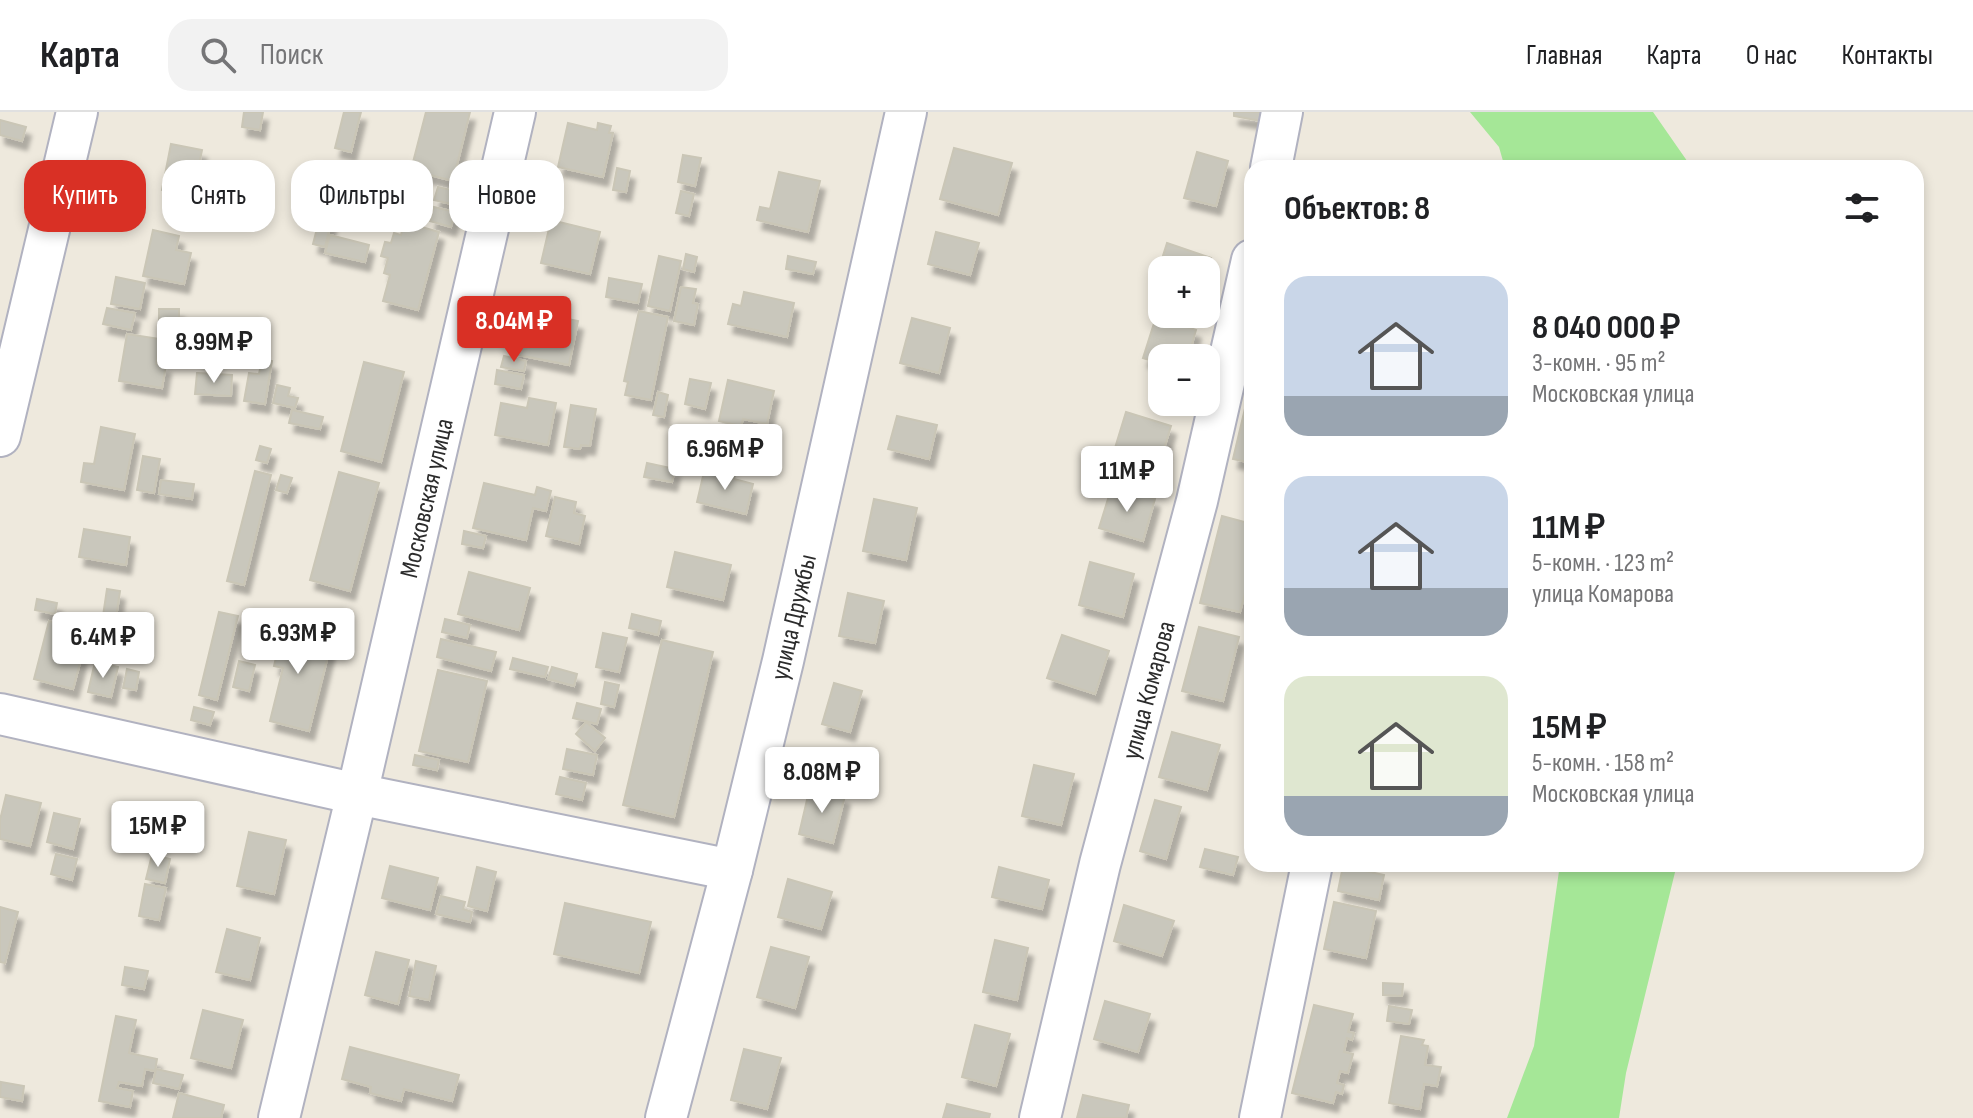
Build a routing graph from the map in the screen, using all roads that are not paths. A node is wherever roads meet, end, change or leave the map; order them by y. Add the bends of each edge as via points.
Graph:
1 (77, 112) edge
2 (515, 112) edge
3 (906, 112) edge
4 (1282, 112) edge
5 (1273, 160) edge
6 (1244, 295) edge
7 (0, 436) edge
8 (0, 714) edge
9 (357, 794) junction
10 (732, 870) junction
11 (1310, 872) edge
12 (279, 1118) edge
13 (666, 1118) edge
14 (1040, 1118) edge
15 (1260, 1118) edge

1 - 7 street
2 - 9 street, Московская улица
3 - 10 street, улица Дружбы
4 - 5 street
6 - 14 street, улица Комарова
8 - 9 street
9 - 10 street
9 - 12 street, Московская улица
10 - 13 street, улица Дружбы
11 - 15 street

